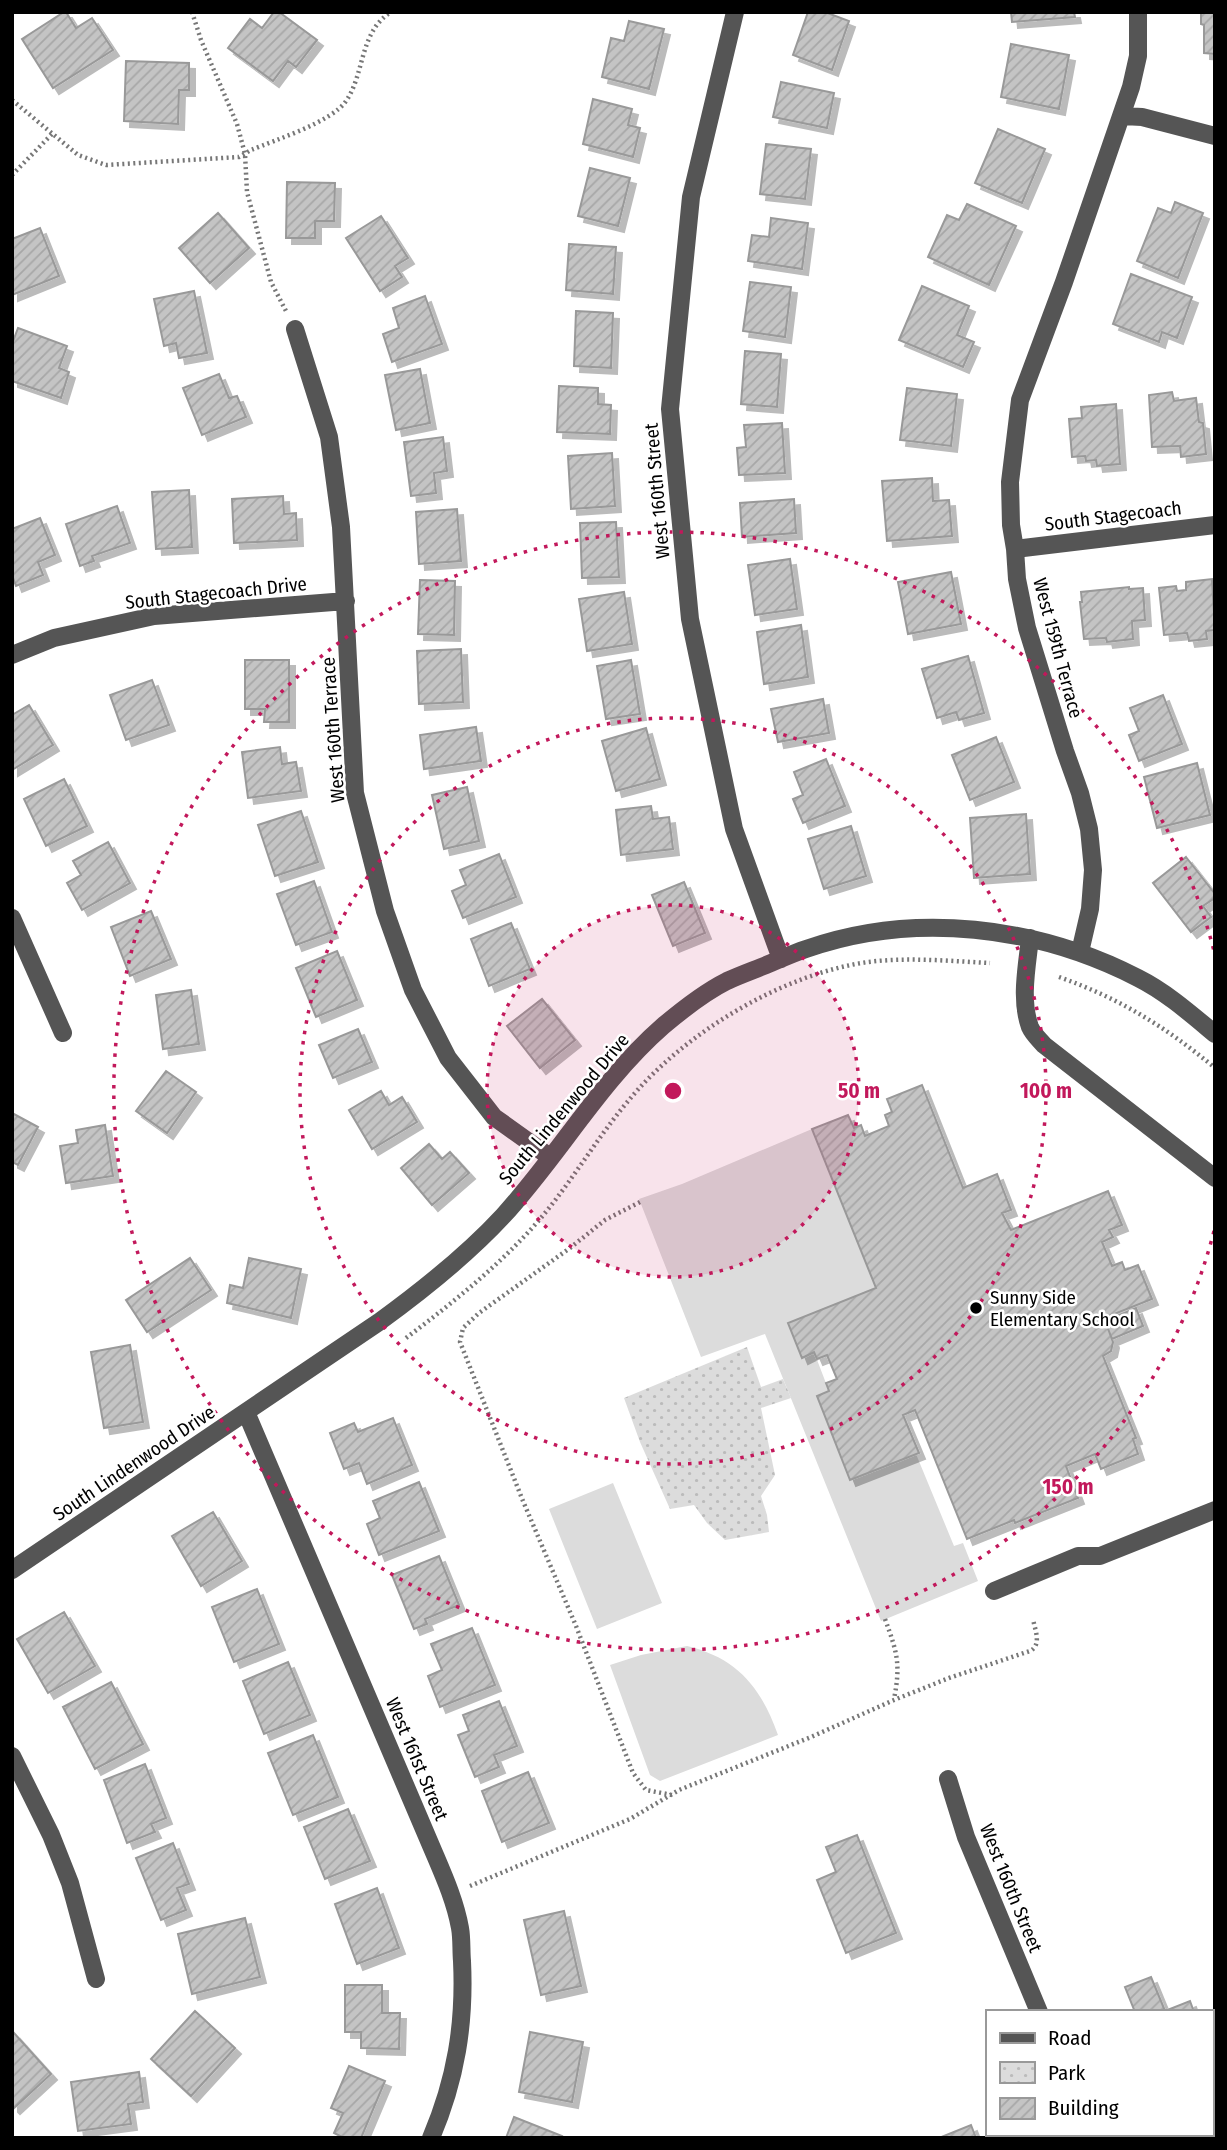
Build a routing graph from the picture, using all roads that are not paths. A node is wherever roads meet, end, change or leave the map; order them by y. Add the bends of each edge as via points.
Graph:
1 (734, 12) edge
2 (1138, 12) edge
3 (1123, 116) junction
4 (1215, 136) edge
5 (295, 329) road end
6 (1215, 525) edge
7 (1016, 549) junction
8 (346, 601) junction
9 (12, 655) edge
10 (12, 918) edge
11 (1030, 938) junction
12 (1080, 952) junction
13 (781, 959) junction
14 (63, 1032) dead end
15 (1215, 1034) edge
16 (550, 1157) junction
17 (1215, 1178) edge
18 (246, 1412) junction
19 (1215, 1510) edge
20 (12, 1570) edge
21 (994, 1591) dead end
22 (12, 1756) edge
23 (948, 1779) dead end
24 (96, 1979) dead end
25 (1038, 2010) edge
26 (431, 2138) edge

1 - 13 street, West 160th Street via 691,197 670,409 690,619 734,829
2 - 3 street, West 159th Terrace via 1138,56
3 - 4 street
3 - 7 street, West 159th Terrace via 1020,400 1010,482
5 - 8 street, West 160th Terrace via 329,437
6 - 7 street, South Stagecoach
7 - 12 street, West 159th Terrace via 1027,628 1089,829 1093,870
8 - 9 street, South Stagecoach Drive via 154,616 54,638
8 - 16 street, West 160th Terrace via 355,793 385,911 412,990 448,1058 494,1117
10 - 14 street
11 - 12 street, South Lindenwood Drive
11 - 13 street, South Lindenwood Drive via 970,929 910,928 836,941
11 - 17 street via 1026,1014 1032,1031
12 - 15 street, South Lindenwood Drive via 1141,979
13 - 16 street, South Lindenwood Drive via 727,981 662,1027 585,1110
16 - 18 street, South Lindenwood Drive via 503,1217 435,1281
18 - 20 street, South Lindenwood Drive
18 - 26 street, West 161st Street via 432,1848 460,1928 462,2024 454,2073
19 - 21 street via 1100,1556 1078,1556
22 - 24 street via 70,1883
23 - 25 street, West 160th Street via 966,1837

